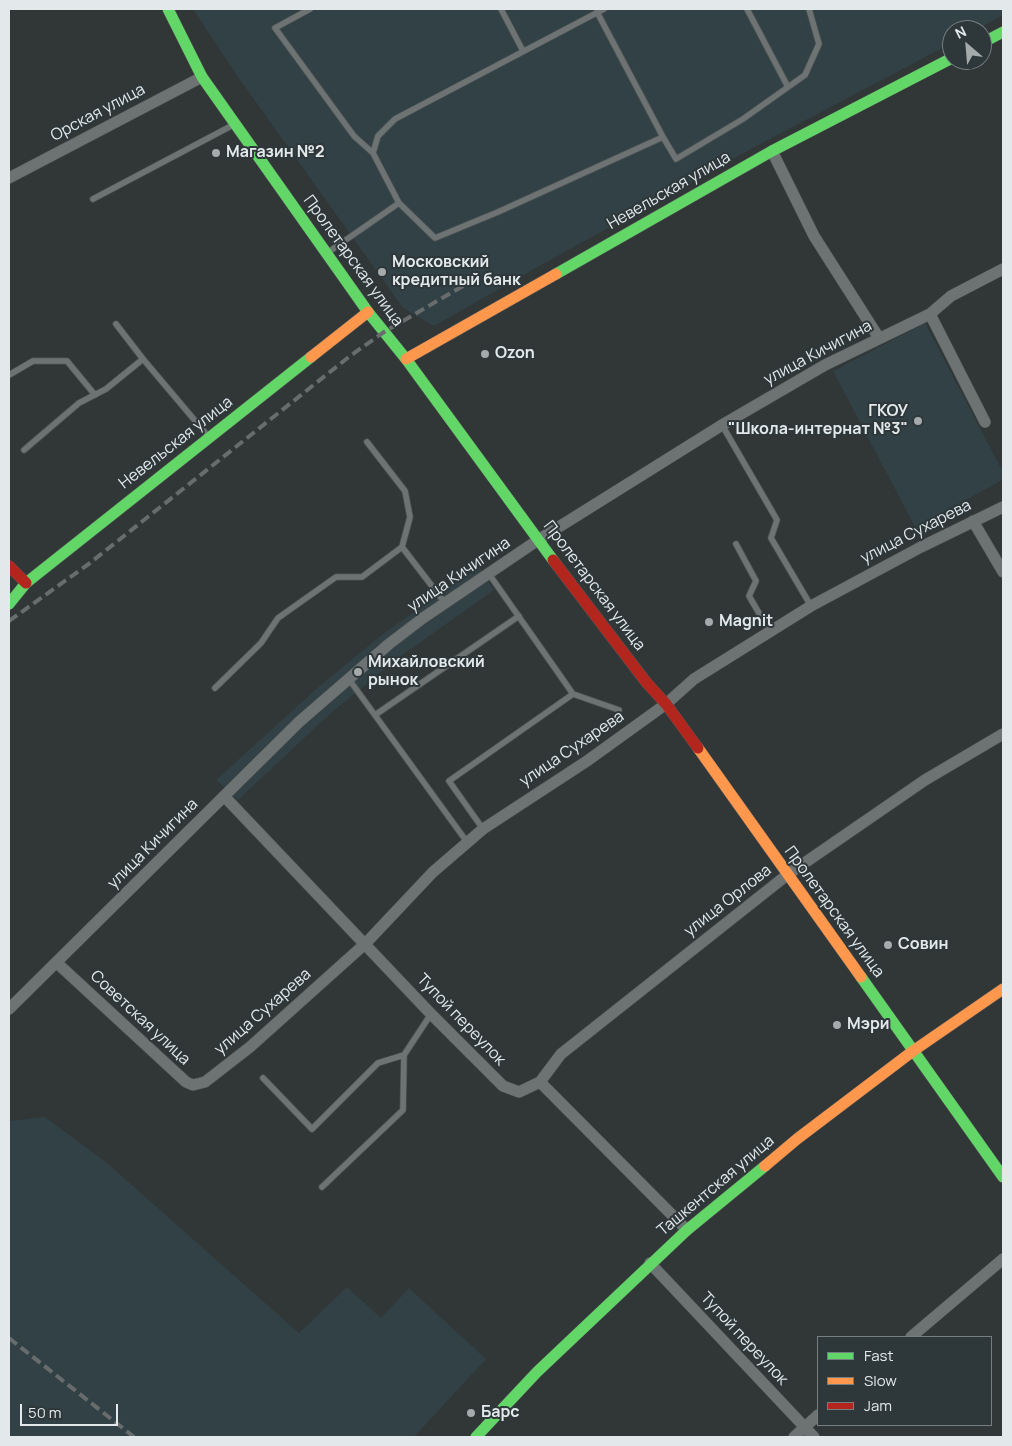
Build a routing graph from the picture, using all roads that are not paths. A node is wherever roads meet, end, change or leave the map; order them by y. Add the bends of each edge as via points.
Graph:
1 (168, 9) edge
2 (310, 9) edge
3 (500, 9) edge
4 (604, 9) edge
5 (747, 9) edge
6 (809, 9) edge
7 (596, 12) junction
8 (523, 51) junction
9 (942, 63) edge
10 (202, 77) junction
11 (788, 87) junction
12 (235, 124) junction
13 (664, 137) junction
14 (772, 152) junction
15 (373, 153) junction
16 (9, 178) edge
17 (94, 199) dead end
18 (400, 204) junction
19 (326, 253) junction
20 (1003, 270) edge
21 (368, 312) junction
22 (930, 314) junction
23 (116, 324) dead end
24 (882, 341) junction
25 (143, 359) junction
26 (406, 359) junction
27 (9, 375) edge
28 (95, 395) junction
29 (985, 422) dead end
30 (722, 425) junction
31 (209, 438) junction
32 (367, 442) dead end
33 (24, 450) dead end
34 (1003, 507) edge
35 (973, 521) junction
36 (538, 540) junction
37 (736, 544) dead end
38 (402, 547) junction
39 (9, 566) edge
40 (1003, 572) edge
41 (489, 574) junction
42 (26, 583) junction
43 (9, 604) edge
44 (445, 604) junction
45 (811, 606) junction
46 (519, 616) junction
47 (770, 632) junction
48 (348, 678) junction
49 (215, 688) dead end
50 (573, 694) junction
51 (666, 704) junction
52 (619, 710) dead end
53 (375, 715) junction
54 (1003, 734) edge
55 (224, 796) junction
56 (483, 829) junction
57 (467, 842) junction
58 (787, 874) junction
59 (366, 943) junction
60 (57, 963) junction
61 (1003, 989) edge
62 (9, 1009) edge
63 (431, 1014) junction
64 (913, 1050) junction
65 (404, 1055) junction
66 (263, 1078) dead end
67 (205, 1082) joint
68 (540, 1082) junction
69 (1003, 1178) edge
70 (322, 1187) dead end
71 (687, 1230) junction
72 (1003, 1259) edge
73 (650, 1263) junction
74 (911, 1336) edge
75 (817, 1416) edge
76 (804, 1427) junction
77 (476, 1437) edge
78 (794, 1437) edge
79 (814, 1437) edge

1 - 10 street, Пролетарская улица
2 - 15 lane via 275,28 354,136
3 - 8 lane
4 - 7 lane
5 - 11 lane
6 - 11 lane via 819,44 805,75
7 - 8 lane
7 - 13 lane
8 - 15 lane via 395,119 378,136
9 - 14 street, Невельская улица
10 - 12 street, Пролетарская улица
10 - 16 street, Орская улица
11 - 13 lane via 743,119 676,159
12 - 17 lane
12 - 19 street, Пролетарская улица
13 - 18 lane via 435,238
14 - 24 street via 814,236
14 - 26 street, Невельская улица
15 - 18 lane
18 - 19 lane
19 - 21 street, Пролетарская улица
20 - 22 street, улица Кичигина via 951,296
21 - 26 street, Пролетарская улица
21 - 31 street, Невельская улица
22 - 24 street, улица Кичигина
22 - 29 street
23 - 25 lane
24 - 30 street, улица Кичигина via 825,365
25 - 28 lane
25 - 31 lane
26 - 36 street, Пролетарская улица
27 - 28 lane via 33,361 67,361
28 - 33 lane via 79,403
30 - 36 street, улица Кичигина
30 - 45 lane via 777,520 771,538
31 - 42 street, Невельская улица
32 - 38 lane via 405,491 410,517
34 - 35 street, улица Сухарева
35 - 40 street
35 - 45 street, улица Сухарева
36 - 41 street, улица Кичигина
36 - 51 street, Пролетарская улица
37 - 47 lane via 756,581 750,596
38 - 44 lane
38 - 49 lane via 362,577 336,577 278,618 260,643
39 - 42 street
41 - 44 street, улица Кичигина
41 - 46 lane
42 - 43 street, Невельская улица
44 - 48 street, улица Кичигина
45 - 47 street, улица Сухарева
46 - 50 lane
46 - 53 lane
47 - 51 street, улица Сухарева via 694,679
48 - 53 lane
48 - 55 street, улица Кичигина
50 - 52 lane
50 - 56 lane via 449,781
51 - 56 street, улица Сухарева via 587,761
51 - 58 street, Пролетарская улица
53 - 57 lane
54 - 58 street, улица Орлова via 925,780
55 - 59 street, Тупой переулок
55 - 60 street, улица Кичигина
56 - 57 street, улица Сухарева
57 - 59 street, улица Сухарева via 433,872
58 - 64 street, Пролетарская улица
58 - 68 street, улица Орлова via 561,1054
59 - 63 street, Тупой переулок
59 - 67 street, улица Сухарева via 250,1047
60 - 62 street, улица Кичигина
60 - 67 street, Советская улица via 186,1082 193,1085
61 - 64 street, Ташкентская улица
63 - 65 lane
63 - 68 street, Тупой переулок via 503,1086 519,1092
64 - 69 street, Пролетарская улица
64 - 71 street, Ташкентская улица
65 - 66 lane via 378,1063 312,1129
65 - 70 lane via 403,1110
68 - 71 street
71 - 73 street, Ташкентская улица
72 - 74 street
73 - 76 street, Тупой переулок
73 - 77 street, Ташкентская улица via 537,1372
75 - 76 street
76 - 78 street
76 - 79 street, Тупой переулок

